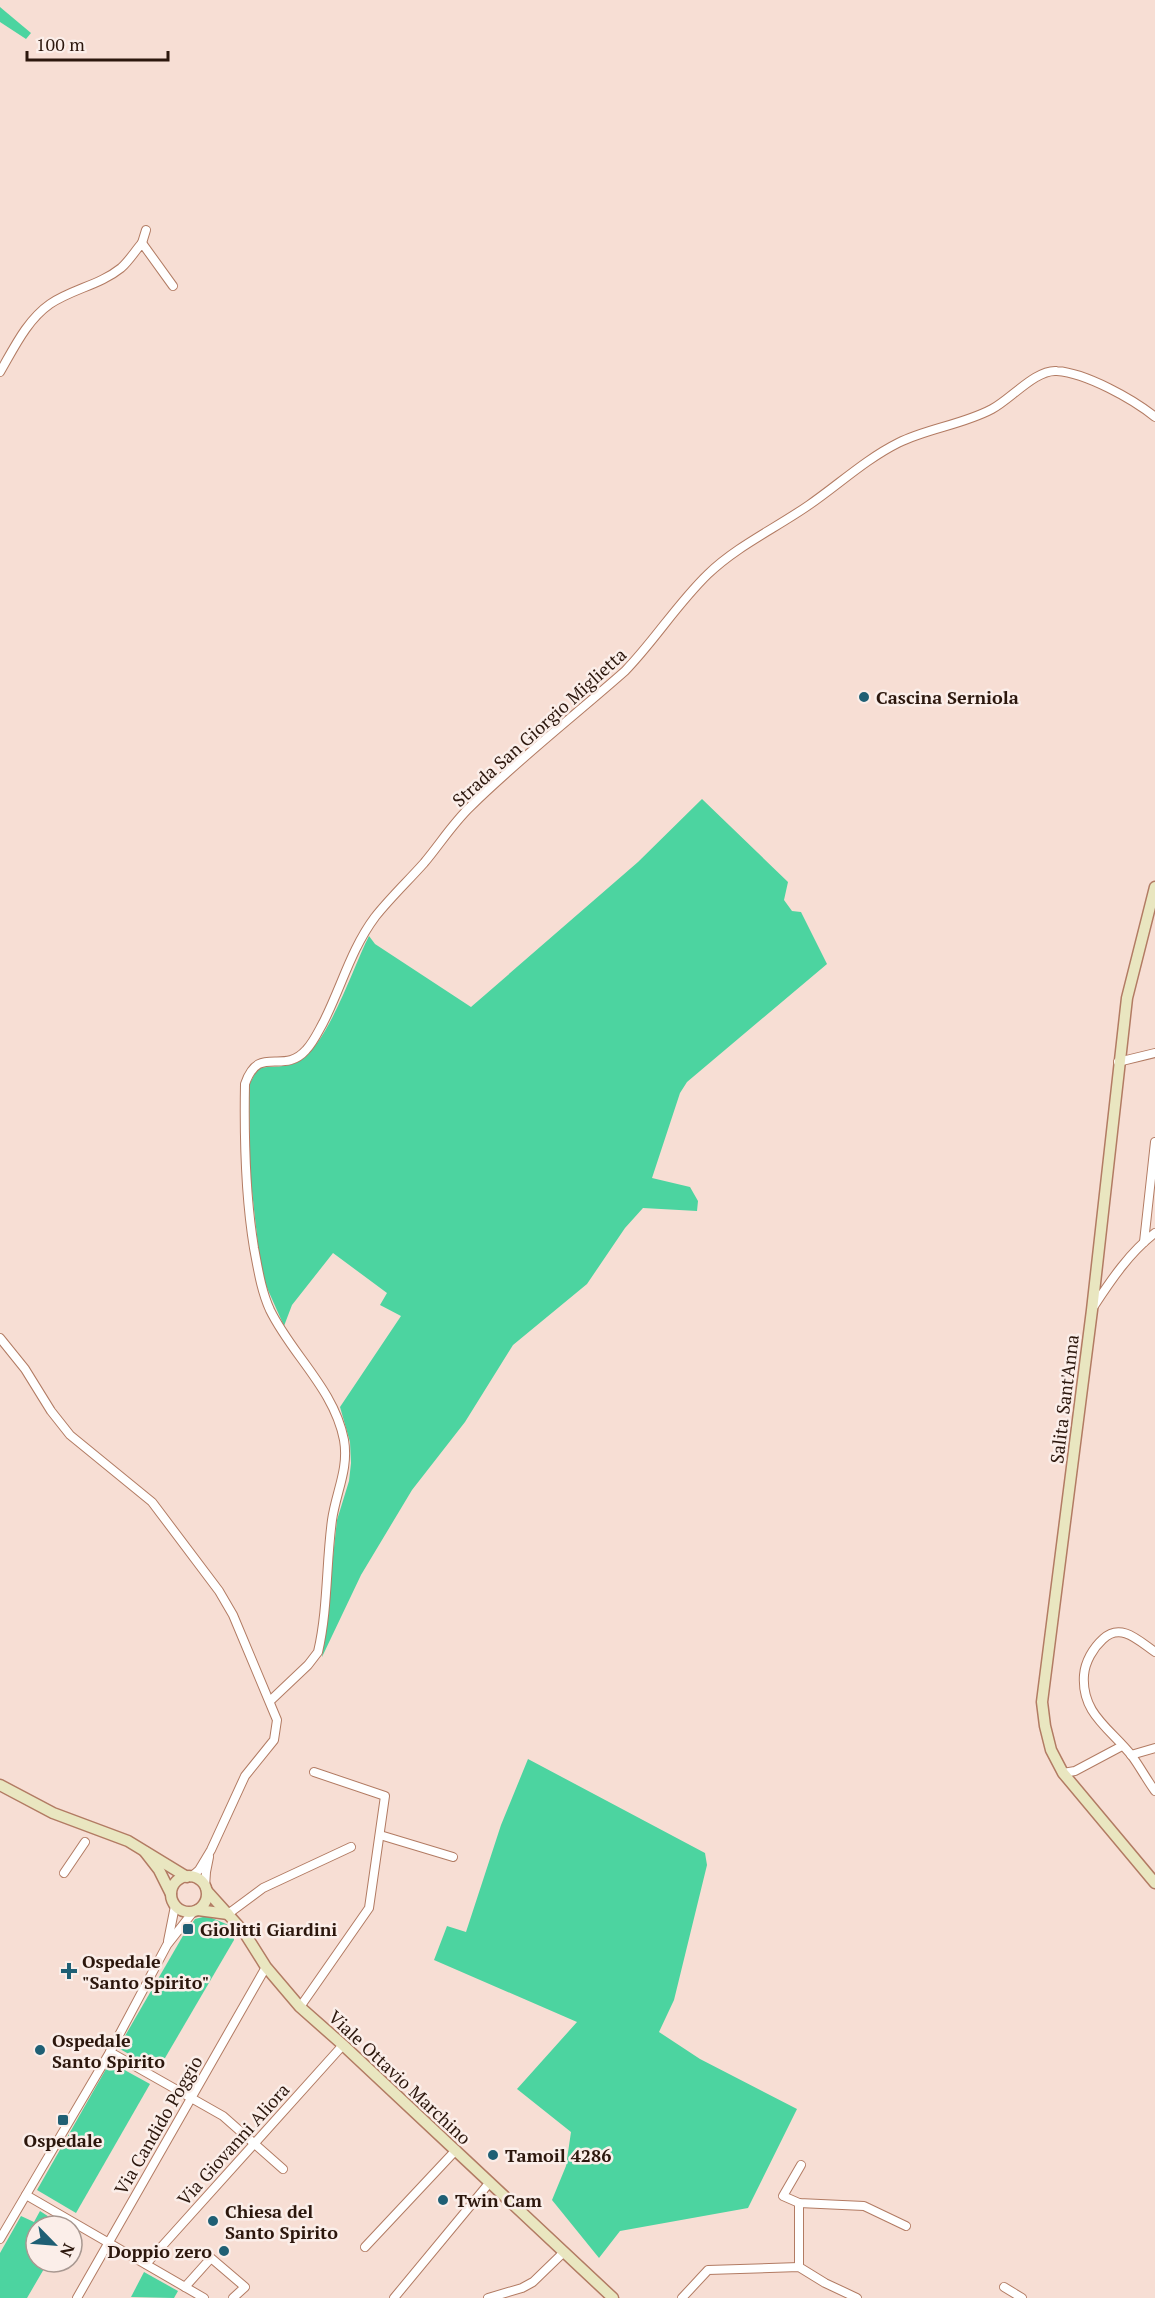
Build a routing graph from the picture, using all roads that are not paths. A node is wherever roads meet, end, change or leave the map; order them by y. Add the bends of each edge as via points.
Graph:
1 (147, 230) dead end
2 (142, 243) junction
3 (172, 286) dead end
4 (0, 372) edge
5 (1155, 417) edge
6 (1155, 887) edge
7 (1155, 1053) edge
8 (1118, 1062) junction
9 (1155, 1142) edge
10 (1155, 1233) edge
11 (1144, 1242) junction
12 (1092, 1310) junction
13 (0, 1338) edge
14 (1155, 1652) edge
15 (270, 1701) junction
16 (1122, 1746) junction
17 (1155, 1748) edge
18 (1131, 1755) junction
19 (315, 1772) dead end
20 (1063, 1773) junction
21 (0, 1785) edge
22 (1155, 1791) edge
23 (380, 1835) junction
24 (85, 1842) dead end
25 (351, 1846) dead end
26 (141, 1847) junction
27 (211, 1850) junction
28 (453, 1857) dead end
29 (64, 1873) dead end
30 (189, 1877) junction
31 (1155, 1883) edge
32 (206, 1889) junction
33 (171, 1894) junction
34 (175, 1906) junction
35 (195, 1911) junction
36 (228, 1914) junction
37 (167, 1945) junction
38 (266, 1967) junction
39 (300, 2007) junction
40 (343, 2044) junction
41 (110, 2052) junction
42 (190, 2098) junction
43 (255, 2143) junction
44 (456, 2150) junction
45 (801, 2164) dead end
46 (283, 2169) dead end
47 (490, 2182) junction
48 (26, 2195) junction
49 (799, 2203) junction
50 (906, 2226) dead end
51 (0, 2239) edge
52 (109, 2243) junction
53 (365, 2247) dead end
54 (564, 2252) junction
55 (146, 2264) junction
56 (799, 2267) junction
57 (185, 2287) junction
58 (1004, 2287) dead end
59 (77, 2298) edge
60 (204, 2298) edge
61 (233, 2298) edge
62 (394, 2298) edge
63 (488, 2298) edge
64 (613, 2298) edge
65 (682, 2298) edge
66 (857, 2298) edge
67 (1022, 2298) edge

1 - 2 street
2 - 3 street
2 - 4 street via 122,267 103,280 39,312
5 - 15 street, Strada San Giorgio Miglietta via 1096,383 1056,370 1042,373 1013,396 974,418 898,443 726,559 692,591 625,671 469,808 376,916 354,951 307,1050 287,1062 260,1062 249,1073 245,1084 246,1174 260,1283 271,1311 333,1405 344,1442 345,1462 332,1520 318,1652
6 - 8 street, Salita Sant'Anna via 1131,975
7 - 8 street
8 - 12 street, Salita Sant'Anna
9 - 11 street
10 - 11 street
11 - 12 street
12 - 20 street, Salita Sant'Anna via 1042,1702 1051,1750
13 - 15 street via 70,1435 152,1502 213,1582 233,1615
14 - 16 street via 1118,1631 1094,1647 1084,1668 1088,1706
15 - 27 street via 277,1720 274,1740 245,1776
16 - 18 street
16 - 20 street via 1075,1771
17 - 18 street
18 - 22 street
19 - 23 street via 385,1796
20 - 31 street, Salita Sant'Anna
21 - 26 street via 53,1813
23 - 28 street
23 - 39 street via 369,1908
24 - 29 street
25 - 36 street via 263,1888
26 - 30 street
26 - 33 street
27 - 30 street via 199,1870
27 - 32 street
30 - 32 street via 202,1882
30 - 33 street via 177,1881
32 - 35 street via 204,1904
32 - 36 street, Viale Ottavio Marchino
33 - 34 street
34 - 35 street via 185,1912
34 - 37 street
35 - 36 street
35 - 37 street
36 - 38 street, Viale Ottavio Marchino
37 - 41 street
38 - 39 street, Viale Ottavio Marchino
38 - 42 street, Via Candido Poggio
39 - 40 street, Viale Ottavio Marchino
40 - 43 street, Via Giovanni Aliora
40 - 44 street, Viale Ottavio Marchino
41 - 42 street
41 - 48 street
42 - 43 street via 222,2116
42 - 52 street, Via Candido Poggio
43 - 46 street
43 - 55 street, Via Giovanni Aliora
44 - 47 street, Viale Ottavio Marchino
44 - 53 street
45 - 49 street via 783,2196
47 - 54 street, Viale Ottavio Marchino
47 - 62 street
48 - 51 street
48 - 52 street
49 - 50 street via 864,2206
49 - 56 street
52 - 55 street
52 - 59 street, Via Candido Poggio
54 - 63 street via 533,2282
54 - 64 street, Viale Ottavio Marchino
55 - 57 street
56 - 65 street via 708,2270
56 - 66 street
57 - 60 street
57 - 61 street via 211,2258 245,2287
58 - 67 street

